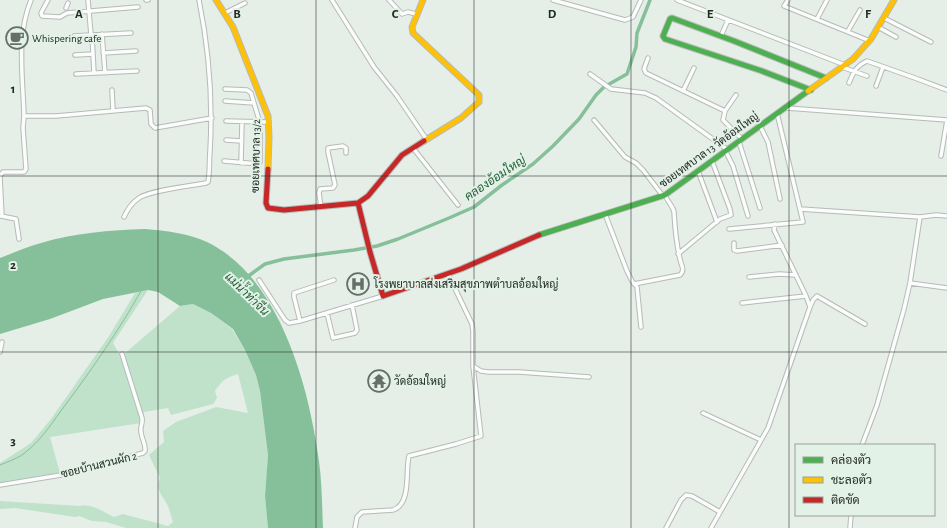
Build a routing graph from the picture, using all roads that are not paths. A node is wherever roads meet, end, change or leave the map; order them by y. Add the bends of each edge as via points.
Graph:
1 (31, 0) edge
2 (48, 0) edge
3 (88, 0) edge
4 (199, 0) edge
5 (216, 0) edge
6 (332, 0) edge
7 (389, 0) edge
8 (423, 0) edge
9 (553, 0) edge
10 (641, 0) edge
11 (677, 0) edge
12 (788, 0) edge
13 (827, 0) edge
14 (894, 0) edge
15 (245, 2) dead end
16 (68, 3) dead end
17 (138, 7) dead end
18 (860, 10) dead end
19 (90, 11) junction
20 (225, 13) junction
21 (416, 14) junction
22 (64, 15) junction
23 (884, 18) junction
24 (817, 19) junction
25 (728, 20) junction
26 (878, 27) junction
27 (848, 31) junction
28 (131, 33) dead end
29 (102, 34) junction
30 (91, 35) junction
31 (74, 36) dead end
32 (721, 36) junction
33 (896, 37) dead end
34 (870, 41) junction
35 (931, 42) dead end
36 (136, 51) dead end
37 (104, 53) junction
38 (93, 54) junction
39 (75, 55) dead end
40 (648, 58) dead end
41 (844, 66) junction
42 (883, 67) junction
43 (694, 68) dead end
44 (137, 71) dead end
45 (854, 71) junction
46 (105, 72) junction
47 (94, 73) junction
48 (76, 74) dead end
49 (590, 74) dead end
50 (867, 76) dead end
51 (826, 78) junction
52 (849, 83) dead end
53 (876, 86) dead end
54 (225, 89) dead end
55 (112, 90) dead end
56 (811, 90) junction
57 (947, 90) edge
58 (683, 91) junction
59 (736, 95) dead end
60 (224, 101) dead end
61 (254, 102) junction
62 (785, 108) junction
63 (113, 111) junction
64 (725, 111) junction
65 (777, 113) junction
66 (24, 116) junction
67 (212, 118) junction
68 (594, 120) dead end
69 (947, 120) edge
70 (226, 121) dead end
71 (242, 122) junction
72 (265, 122) junction
73 (760, 126) junction
74 (429, 138) junction
75 (226, 140) dead end
76 (741, 140) junction
77 (241, 141) junction
78 (265, 146) junction
79 (413, 148) junction
80 (727, 151) junction
81 (346, 153) dead end
82 (941, 156) dead end
83 (224, 161) dead end
84 (712, 161) junction
85 (240, 163) junction
86 (698, 171) junction
87 (0, 176) edge
88 (664, 195) junction
89 (780, 199) dead end
90 (358, 203) junction
91 (458, 205) dead end
92 (321, 207) junction
93 (760, 208) dead end
94 (800, 210) junction
95 (605, 214) junction
96 (1, 216) edge
97 (748, 216) dead end
98 (947, 216) edge
99 (124, 217) dead end
100 (920, 217) junction
101 (717, 222) junction
102 (775, 224) junction
103 (729, 229) dead end
104 (19, 240) dead end
105 (734, 243) dead end
106 (782, 246) junction
107 (678, 254) junction
108 (448, 274) junction
109 (796, 275) junction
110 (749, 277) dead end
111 (259, 280) dead end
112 (334, 280) dead end
113 (910, 283) junction
114 (634, 284) junction
115 (947, 288) edge
116 (383, 296) junction
117 (806, 296) junction
118 (742, 303) dead end
119 (352, 305) junction
120 (810, 307) junction
121 (327, 313) junction
122 (300, 321) junction
123 (865, 324) dead end
124 (641, 327) dead end
125 (2, 342) dead end
126 (0, 352) edge
127 (122, 354) dead end
128 (473, 366) junction
129 (589, 377) dead end
130 (703, 413) dead end
131 (761, 440) junction
132 (862, 444) edge
133 (0, 485) edge
134 (720, 512) junction
135 (851, 516) edge
136 (355, 528) edge
137 (666, 528) edge
138 (711, 528) edge
139 (850, 528) edge

1 - 66 street via 22,40
2 - 22 street via 42,16 60,18
3 - 19 street
4 - 67 street via 208,47
5 - 20 street, ซอยเทศบาล 13/2
6 - 74 street via 374,67
7 - 21 street via 400,13
8 - 21 street
9 - 10 street via 625,20 634,17
11 - 25 street
12 - 24 street via 784,6
13 - 24 street
14 - 23 street, ซอยเทศบาล 13 วัดอ้อมใหญ่
15 - 20 street
16 - 22 street
17 - 19 street
18 - 27 street
19 - 22 street
19 - 30 street
20 - 72 street, ซอยเทศบาล 13/2 via 265,107
21 - 74 street via 412,27 414,35 480,98 469,112
23 - 26 street, ซอยเทศบาล 13 วัดอ้อมใหญ่
23 - 35 street
24 - 27 street
25 - 32 street
25 - 41 street
26 - 33 street
26 - 34 street, ซอยเทศบาล 13 วัดอ้อมใหญ่
27 - 34 street
28 - 29 street
29 - 30 street
29 - 37 street
30 - 31 street
30 - 38 street
32 - 51 street
32 - 56 street via 672,18 663,36 665,39
34 - 41 street, ซอยเทศบาล 13 วัดอ้อมใหญ่
36 - 37 street
37 - 46 street
38 - 39 street
38 - 47 street
40 - 58 street via 644,69 646,73
41 - 45 street
41 - 51 street, ซอยเทศบาล 13 วัดอ้อมใหญ่
42 - 45 street via 867,61
42 - 53 street
42 - 57 street
43 - 58 street
44 - 46 street
45 - 50 street
45 - 52 street
46 - 47 street
47 - 48 street
49 - 80 street via 615,90 644,93 656,98
51 - 56 street, ซอยเทศบาล 13 วัดอ้อมใหญ่
54 - 61 street via 250,91
55 - 63 street
56 - 62 street, ซอยเทศบาล 13 วัดอ้อมใหญ่
58 - 64 street
59 - 64 street
60 - 61 street
61 - 72 street
62 - 65 street, ซอยเทศบาล 13 วัดอ้อมใหญ่
62 - 69 street
63 - 66 street
63 - 67 street via 148,109 151,124 155,128
64 - 76 street via 724,123
65 - 73 street, ซอยเทศบาล 13 วัดอ้อมใหญ่
65 - 94 street
66 - 87 street via 25,171 3,172
67 - 99 street via 206,183 143,196
68 - 88 street
69 - 82 street
70 - 71 street
71 - 72 street
71 - 77 street
72 - 78 street, ซอยเทศบาล 13/2
72 - 78 street
73 - 76 street, ซอยเทศบาล 13 วัดอ้อมใหญ่
73 - 89 street via 768,142
74 - 79 street
75 - 77 street
76 - 80 street, ซอยเทศบาล 13 วัดอ้อมใหญ่
76 - 93 street
77 - 85 street
78 - 85 street via 260,164
78 - 92 street, ซอยเทศบาล 13/2 via 268,208 284,210
79 - 90 street via 398,159 368,196
79 - 91 street
80 - 84 street, ซอยเทศบาล 13 วัดอ้อมใหญ่
80 - 97 street
81 - 92 street via 343,146 328,148 335,185 333,188 320,189
83 - 85 street
84 - 86 street, ซอยเทศบาล 13 วัดอ้อมใหญ่
84 - 101 street via 731,214
86 - 88 street, ซอยเทศบาล 13 วัดอ้อมใหญ่
86 - 101 street
87 - 96 street
88 - 95 street, ซอยเทศบาล 13 วัดอ้อมใหญ่
88 - 107 street via 674,212
90 - 92 street, ซอยเทศบาล 13/2
90 - 116 street
94 - 100 street
94 - 102 street via 803,222
95 - 108 street, ซอยเทศบาล 13 วัดอ้อมใหญ่ via 526,240
95 - 114 street
96 - 104 street via 16,219
98 - 100 street via 936,214
100 - 113 street
101 - 107 street
102 - 103 street
102 - 106 street via 774,230
105 - 106 street via 734,250 737,251
106 - 109 street
107 - 114 street via 683,269 680,275
108 - 116 street, ซอยเทศบาล 13 วัดอ้อมใหญ่
108 - 128 street via 472,324
109 - 110 street
109 - 117 street
111 - 122 street via 285,320 291,323
112 - 122 street via 294,293
113 - 115 street
113 - 132 street via 877,405
114 - 124 street via 638,290
116 - 119 street
117 - 118 street
117 - 120 street
119 - 121 street
119 - 121 street via 357,330 355,333 333,338
120 - 123 street via 817,296
120 - 131 street via 768,428
121 - 122 street
125 - 126 street
127 - 133 street, ซอยบ้านสวนผัก 2 via 142,418 140,430 145,452 67,473
128 - 129 street via 488,372
128 - 136 street via 481,436 411,454 408,457 406,488 401,506 393,510 362,512 357,517
130 - 131 street
131 - 134 street
134 - 137 street via 686,495
134 - 138 street
135 - 139 street

